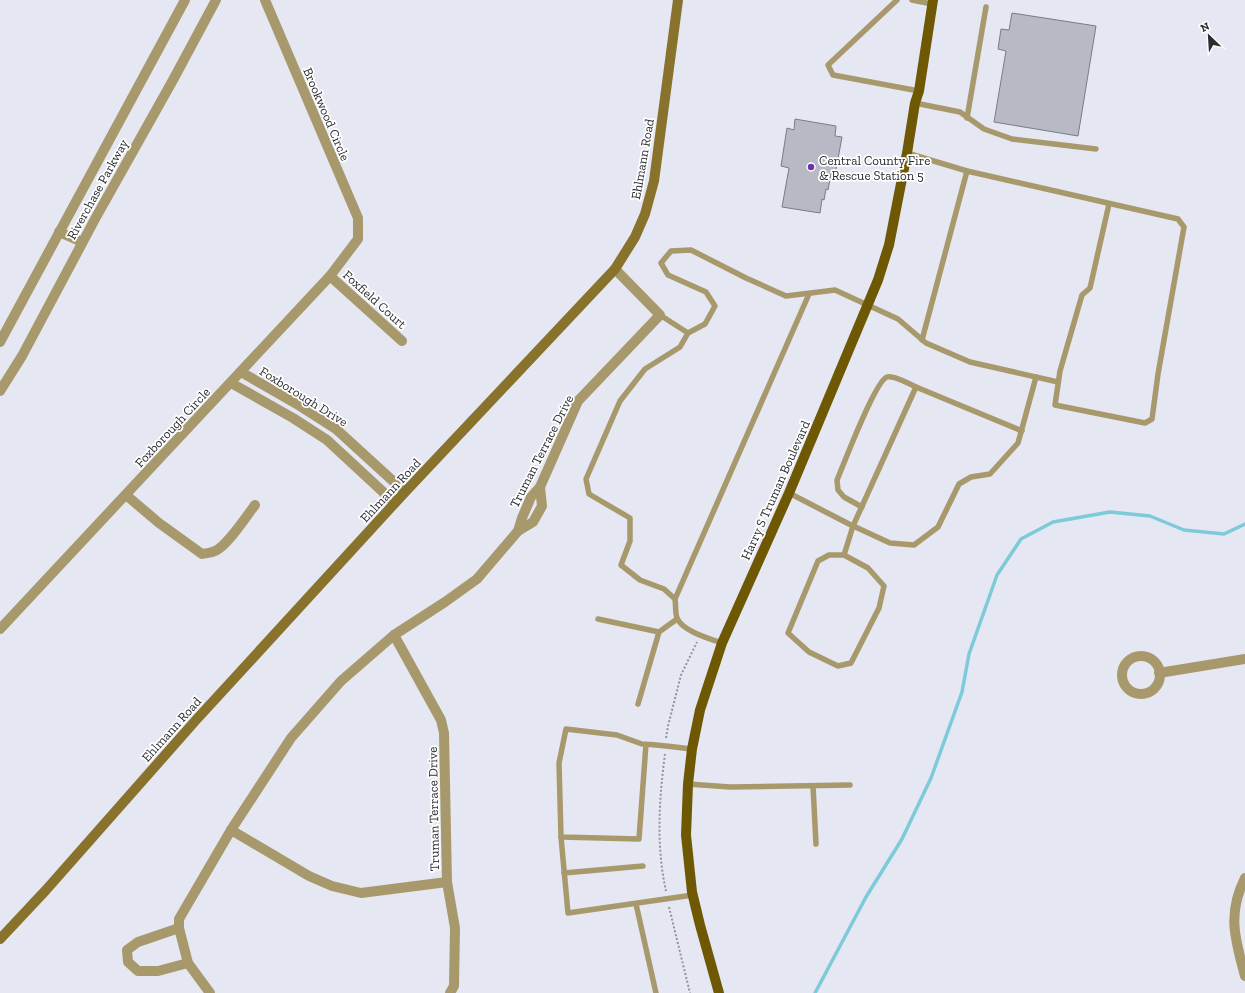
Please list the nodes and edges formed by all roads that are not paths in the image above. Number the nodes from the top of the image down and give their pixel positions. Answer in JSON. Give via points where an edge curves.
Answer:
{"nodes":[{"id":1,"x":185,"y":0,"type":"edge"},
{"id":2,"x":216,"y":0,"type":"edge"},
{"id":3,"x":265,"y":0,"type":"edge"},
{"id":4,"x":678,"y":0,"type":"edge"},
{"id":5,"x":897,"y":0,"type":"edge"},
{"id":6,"x":912,"y":0,"type":"edge"},
{"id":7,"x":933,"y":2,"type":"edge"},
{"id":8,"x":986,"y":8,"type":"dead end"},
{"id":9,"x":919,"y":91,"type":"junction"},
{"id":10,"x":915,"y":103,"type":"junction"},
{"id":11,"x":967,"y":118,"type":"junction"},
{"id":12,"x":1096,"y":149,"type":"dead end"},
{"id":13,"x":907,"y":153,"type":"junction"},
{"id":14,"x":967,"y":171,"type":"junction"},
{"id":15,"x":1109,"y":204,"type":"junction"},
{"id":16,"x":59,"y":232,"type":"junction"},
{"id":17,"x":358,"y":239,"type":"joint"},
{"id":18,"x":82,"y":242,"type":"junction"},
{"id":19,"x":615,"y":269,"type":"junction"},
{"id":20,"x":330,"y":276,"type":"junction"},
{"id":21,"x":809,"y":294,"type":"junction"},
{"id":22,"x":867,"y":305,"type":"junction"},
{"id":23,"x":660,"y":314,"type":"junction"},
{"id":24,"x":688,"y":333,"type":"junction"},
{"id":25,"x":922,"y":340,"type":"junction"},
{"id":26,"x":402,"y":341,"type":"dead end"},
{"id":27,"x":0,"y":342,"type":"edge"},
{"id":28,"x":241,"y":372,"type":"junction"},
{"id":29,"x":1036,"y":377,"type":"junction"},
{"id":30,"x":1058,"y":382,"type":"junction"},
{"id":31,"x":231,"y":383,"type":"junction"},
{"id":32,"x":916,"y":387,"type":"junction"},
{"id":33,"x":0,"y":391,"type":"edge"},
{"id":34,"x":1022,"y":431,"type":"junction"},
{"id":35,"x":405,"y":492,"type":"junction"},
{"id":36,"x":789,"y":493,"type":"junction"},
{"id":37,"x":126,"y":495,"type":"junction"},
{"id":38,"x":395,"y":503,"type":"junction"},
{"id":39,"x":255,"y":505,"type":"dead end"},
{"id":40,"x":862,"y":507,"type":"junction"},
{"id":41,"x":853,"y":526,"type":"junction"},
{"id":42,"x":844,"y":555,"type":"junction"},
{"id":43,"x":675,"y":599,"type":"junction"},
{"id":44,"x":598,"y":618,"type":"dead end"},
{"id":45,"x":677,"y":619,"type":"junction"},
{"id":46,"x":0,"y":629,"type":"edge"},
{"id":47,"x":659,"y":632,"type":"junction"},
{"id":48,"x":394,"y":635,"type":"junction"},
{"id":49,"x":722,"y":643,"type":"junction"},
{"id":50,"x":1245,"y":659,"type":"edge"},
{"id":51,"x":1159,"y":673,"type":"dead end"},
{"id":52,"x":638,"y":704,"type":"dead end"},
{"id":53,"x":646,"y":744,"type":"junction"},
{"id":54,"x":692,"y":749,"type":"junction"},
{"id":55,"x":688,"y":784,"type":"junction"},
{"id":56,"x":813,"y":786,"type":"junction"},
{"id":57,"x":850,"y":786,"type":"dead end"},
{"id":58,"x":231,"y":830,"type":"junction"},
{"id":59,"x":561,"y":837,"type":"junction"},
{"id":60,"x":816,"y":844,"type":"dead end"},
{"id":61,"x":643,"y":866,"type":"dead end"},
{"id":62,"x":564,"y":872,"type":"junction"},
{"id":63,"x":1245,"y":878,"type":"edge"},
{"id":64,"x":446,"y":882,"type":"junction"},
{"id":65,"x":693,"y":895,"type":"junction"},
{"id":66,"x":636,"y":904,"type":"junction"},
{"id":67,"x":179,"y":928,"type":"junction"},
{"id":68,"x":0,"y":939,"type":"edge"},
{"id":69,"x":188,"y":963,"type":"junction"},
{"id":70,"x":1245,"y":976,"type":"edge"},
{"id":71,"x":210,"y":993,"type":"edge"},
{"id":72,"x":450,"y":993,"type":"edge"},
{"id":73,"x":656,"y":993,"type":"edge"},
{"id":74,"x":719,"y":993,"type":"edge"}],
"edges":[{"from":1,"to":16,"type":"street","name":"Riverchase Parkway"},
{"from":2,"to":18,"type":"street","name":"Riverchase Parkway"},
{"from":3,"to":17,"type":"street","name":"Brookwood Circle","via":[[358,218]]},
{"from":4,"to":19,"type":"street","name":"Ehlmann Road","via":[[654,181],[645,214],[635,237]]},
{"from":5,"to":9,"type":"lane","via":[[828,65],[833,75]]},
{"from":6,"to":7,"type":"lane"},
{"from":7,"to":9,"type":"main road","name":"Harry S Truman Boulevard"},
{"from":8,"to":11,"type":"lane"},
{"from":9,"to":10,"type":"main road","name":"Harry S Truman Boulevard"},
{"from":10,"to":11,"type":"lane","via":[[960,112]]},
{"from":10,"to":13,"type":"main road","name":"Harry S Truman Boulevard"},
{"from":11,"to":12,"type":"lane","via":[[984,129],[1012,138]]},
{"from":13,"to":14,"type":"lane"},
{"from":13,"to":22,"type":"main road","name":"Harry S Truman Boulevard","via":[[889,245]]},
{"from":14,"to":15,"type":"lane"},
{"from":14,"to":25,"type":"lane"},
{"from":15,"to":30,"type":"lane","via":[[1090,288],[1082,295]]},
{"from":15,"to":30,"type":"lane","via":[[1178,219],[1184,227],[1152,419],[1145,423],[1055,405]]},
{"from":16,"to":18,"type":"street"},
{"from":16,"to":27,"type":"street","name":"Riverchase Parkway"},
{"from":17,"to":20,"type":"street","name":"Foxborough Circle"},
{"from":18,"to":33,"type":"street","name":"Riverchase Parkway","via":[[22,356]]},
{"from":19,"to":23,"type":"street"},
{"from":19,"to":35,"type":"street","name":"Ehlmann Road"},
{"from":20,"to":26,"type":"street","name":"Foxfield Court"},
{"from":20,"to":28,"type":"street","name":"Foxborough Circle"},
{"from":21,"to":22,"type":"lane","via":[[835,290]]},
{"from":21,"to":24,"type":"lane","via":[[786,296],[691,250],[671,251],[661,263],[668,275],[706,292],[715,306],[705,324]]},
{"from":21,"to":43,"type":"lane"},
{"from":22,"to":25,"type":"lane","via":[[898,319]]},
{"from":22,"to":36,"type":"main road","name":"Harry S Truman Boulevard"},
{"from":23,"to":24,"type":"lane"},
{"from":23,"to":48,"type":"street","name":"Truman Terrace Drive","via":[[578,401],[540,487],[531,497],[518,531],[477,579]]},
{"from":24,"to":43,"type":"lane","via":[[680,347],[645,369],[620,401],[586,479],[589,494],[630,518],[630,541],[621,566],[640,580],[664,590]]},
{"from":25,"to":29,"type":"lane","via":[[970,362]]},
{"from":28,"to":31,"type":"street","name":"Foxborough Circle"},
{"from":28,"to":35,"type":"street","name":"Foxborough Drive","via":[[336,429]]},
{"from":29,"to":30,"type":"lane"},
{"from":29,"to":34,"type":"lane"},
{"from":31,"to":37,"type":"street","name":"Foxborough Circle"},
{"from":31,"to":38,"type":"street","name":"Foxborough Drive","via":[[327,440]]},
{"from":32,"to":34,"type":"lane"},
{"from":32,"to":40,"type":"lane"},
{"from":32,"to":40,"type":"lane","via":[[891,376],[886,377],[871,400],[837,480],[838,490],[844,497]]},
{"from":34,"to":41,"type":"lane","via":[[1018,444],[990,474],[972,477],[959,484],[938,526],[914,545],[890,543]]},
{"from":35,"to":38,"type":"street","name":"Ehlmann Road"},
{"from":36,"to":41,"type":"lane"},
{"from":36,"to":49,"type":"main road","name":"Harry S Truman Boulevard"},
{"from":37,"to":39,"type":"street","via":[[158,523],[202,554],[218,550]]},
{"from":37,"to":46,"type":"street","name":"Foxborough Circle"},
{"from":38,"to":68,"type":"street","name":"Ehlmann Road"},
{"from":40,"to":41,"type":"lane"},
{"from":41,"to":42,"type":"lane"},
{"from":42,"to":42,"type":"lane","via":[[829,555],[818,561],[788,633],[809,652],[838,666],[850,663],[879,608],[884,586],[868,568]]},
{"from":43,"to":45,"type":"lane"},
{"from":44,"to":47,"type":"lane"},
{"from":45,"to":47,"type":"lane"},
{"from":45,"to":49,"type":"lane","via":[[685,627]]},
{"from":47,"to":52,"type":"lane"},
{"from":48,"to":58,"type":"street","name":"Truman Terrace Drive","via":[[341,681],[291,738]]},
{"from":48,"to":64,"type":"street","name":"Truman Terrace Drive","via":[[442,720]]},
{"from":49,"to":54,"type":"main road","name":"Harry S Truman Boulevard","via":[[700,710]]},
{"from":50,"to":51,"type":"street"},
{"from":53,"to":54,"type":"lane"},
{"from":53,"to":59,"type":"lane","via":[[639,839]]},
{"from":53,"to":59,"type":"lane","via":[[617,735],[566,729],[559,763]]},
{"from":54,"to":55,"type":"main road","name":"Harry S Truman Boulevard"},
{"from":55,"to":56,"type":"lane","via":[[730,787]]},
{"from":55,"to":65,"type":"main road","name":"Harry S Truman Boulevard","via":[[686,836]]},
{"from":56,"to":57,"type":"lane"},
{"from":56,"to":60,"type":"lane"},
{"from":58,"to":64,"type":"street","via":[[309,876],[332,886],[361,893]]},
{"from":58,"to":67,"type":"street","name":"Truman Terrace Drive","via":[[179,919]]},
{"from":59,"to":62,"type":"lane"},
{"from":61,"to":62,"type":"lane"},
{"from":62,"to":66,"type":"lane","via":[[568,913]]},
{"from":63,"to":70,"type":"street","via":[[1238,892],[1233,914],[1235,936]]},
{"from":64,"to":72,"type":"street","name":"Truman Terrace Drive","via":[[455,928],[454,986]]},
{"from":65,"to":66,"type":"lane"},
{"from":65,"to":74,"type":"main road","name":"Harry S Truman Boulevard"},
{"from":66,"to":73,"type":"lane"},
{"from":67,"to":69,"type":"street"},
{"from":67,"to":69,"type":"street","via":[[138,942],[127,950],[128,962],[138,971],[158,971]]},
{"from":69,"to":71,"type":"street"}]}
